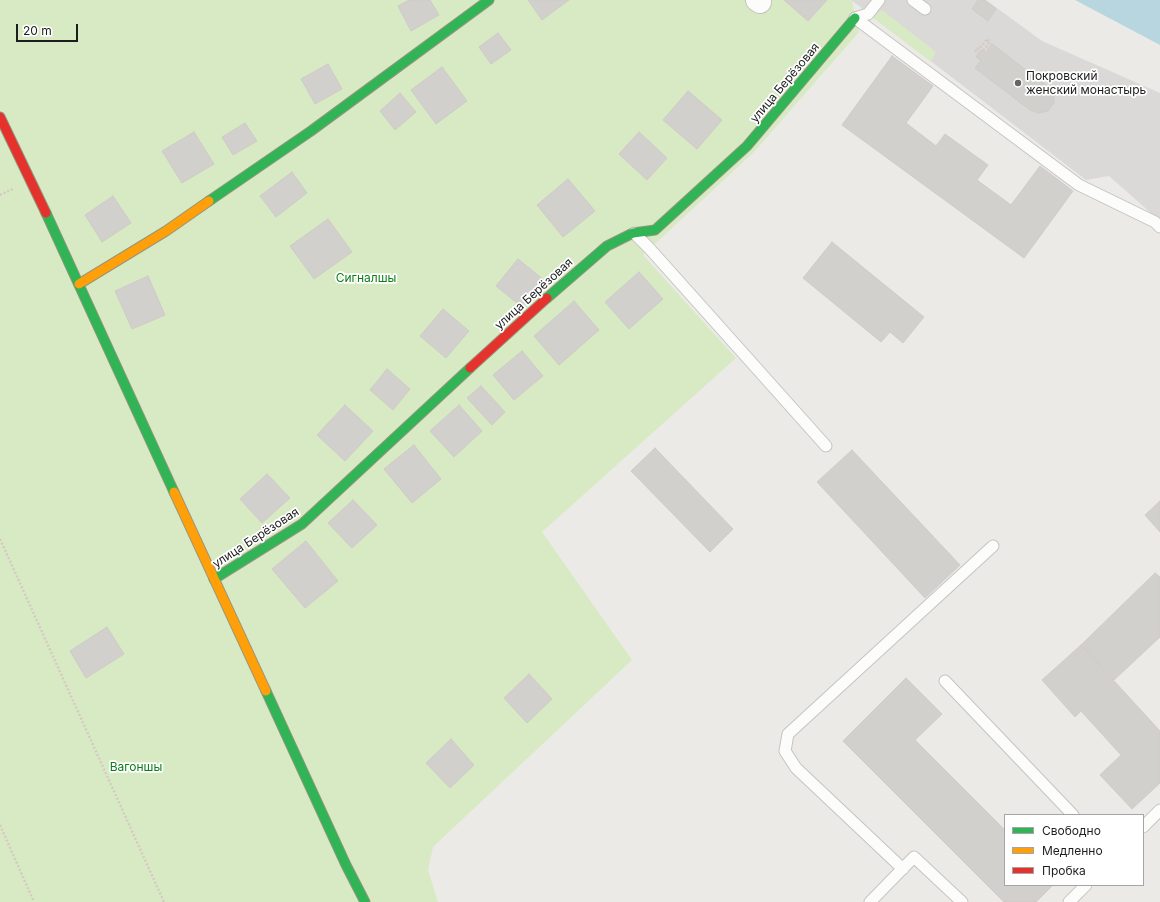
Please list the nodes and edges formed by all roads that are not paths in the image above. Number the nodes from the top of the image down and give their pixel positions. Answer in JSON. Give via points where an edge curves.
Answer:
{"nodes":[{"id":1,"x":489,"y":0,"type":"edge"},
{"id":2,"x":879,"y":0,"type":"edge"},
{"id":3,"x":913,"y":0,"type":"edge"},
{"id":4,"x":925,"y":9,"type":"dead end"},
{"id":5,"x":855,"y":18,"type":"junction"},
{"id":6,"x":0,"y":117,"type":"edge"},
{"id":7,"x":1160,"y":227,"type":"edge"},
{"id":8,"x":633,"y":233,"type":"junction"},
{"id":9,"x":79,"y":284,"type":"junction"},
{"id":10,"x":826,"y":446,"type":"dead end"},
{"id":11,"x":993,"y":546,"type":"dead end"},
{"id":12,"x":214,"y":579,"type":"junction"},
{"id":13,"x":945,"y":681,"type":"dead end"},
{"id":14,"x":1160,"y":810,"type":"edge"},
{"id":15,"x":1072,"y":814,"type":"edge"},
{"id":16,"x":1144,"y":826,"type":"edge"},
{"id":17,"x":903,"y":869,"type":"junction"},
{"id":18,"x":1085,"y":886,"type":"edge"},
{"id":19,"x":365,"y":902,"type":"edge"},
{"id":20,"x":870,"y":902,"type":"edge"},
{"id":21,"x":962,"y":902,"type":"edge"},
{"id":22,"x":1069,"y":902,"type":"edge"}],
"edges":[{"from":1,"to":9,"type":"street","via":[[304,136],[166,231]]},
{"from":2,"to":5,"type":"lane","via":[[868,14]]},
{"from":3,"to":4,"type":"lane"},
{"from":5,"to":7,"type":"lane","via":[[1079,185],[1155,222]]},
{"from":5,"to":8,"type":"street","name":"улица Берёзовая","via":[[747,146],[655,230]]},
{"from":6,"to":9,"type":"street"},
{"from":8,"to":10,"type":"lane"},
{"from":8,"to":12,"type":"street","name":"улица Берёзовая","via":[[607,246],[541,303],[302,524]]},
{"from":9,"to":12,"type":"street"},
{"from":11,"to":17,"type":"lane","via":[[788,734],[785,751],[796,768]]},
{"from":12,"to":19,"type":"street"},
{"from":13,"to":15,"type":"lane"},
{"from":14,"to":16,"type":"lane"},
{"from":17,"to":20,"type":"lane"},
{"from":17,"to":21,"type":"lane","via":[[914,857]]},
{"from":18,"to":22,"type":"lane"}]}
